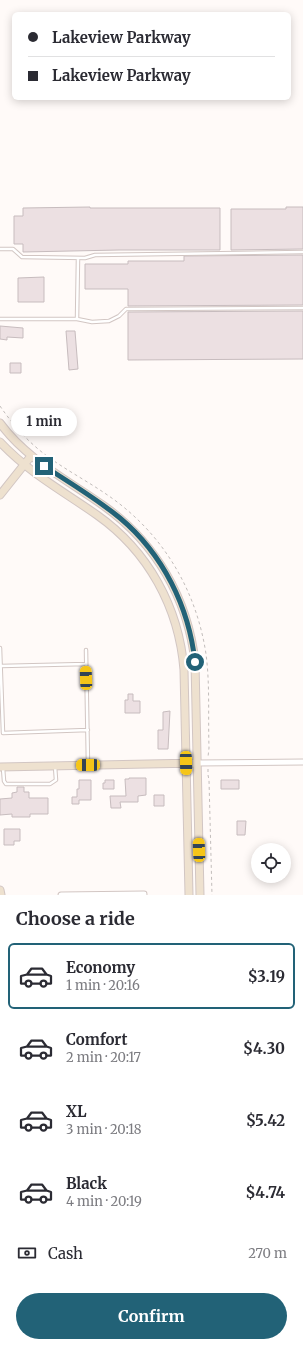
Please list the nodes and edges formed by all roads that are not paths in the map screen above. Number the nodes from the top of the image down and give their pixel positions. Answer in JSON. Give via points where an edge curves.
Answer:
{"nodes":[{"id":1,"x":0,"y":250,"type":"edge"},
{"id":2,"x":303,"y":252,"type":"edge"},
{"id":3,"x":78,"y":258,"type":"junction"},
{"id":4,"x":303,"y":308,"type":"edge"},
{"id":5,"x":0,"y":319,"type":"edge"},
{"id":6,"x":77,"y":319,"type":"junction"},
{"id":7,"x":0,"y":423,"type":"edge"},
{"id":8,"x":0,"y":442,"type":"edge"},
{"id":9,"x":32,"y":456,"type":"junction"},
{"id":10,"x":24,"y":465,"type":"junction"},
{"id":11,"x":0,"y":495,"type":"edge"},
{"id":12,"x":0,"y":648,"type":"edge"},
{"id":13,"x":86,"y":650,"type":"dead end"},
{"id":14,"x":86,"y":664,"type":"junction"},
{"id":15,"x":1,"y":666,"type":"edge"},
{"id":16,"x":88,"y":730,"type":"junction"},
{"id":17,"x":303,"y":762,"type":"edge"},
{"id":18,"x":186,"y":763,"type":"junction"},
{"id":19,"x":197,"y":763,"type":"junction"},
{"id":20,"x":88,"y":765,"type":"junction"},
{"id":21,"x":55,"y":766,"type":"junction"},
{"id":22,"x":2,"y":767,"type":"edge"},
{"id":23,"x":0,"y":890,"type":"edge"},
{"id":24,"x":144,"y":894,"type":"dead end"},
{"id":25,"x":1,"y":895,"type":"edge"},
{"id":26,"x":61,"y":895,"type":"edge"},
{"id":27,"x":189,"y":895,"type":"edge"},
{"id":28,"x":200,"y":895,"type":"edge"}],
"edges":[{"from":1,"to":3,"type":"lane","via":[[13,249],[22,257]]},
{"from":2,"to":3,"type":"lane","via":[[95,255]]},
{"from":3,"to":6,"type":"lane"},
{"from":4,"to":6,"type":"lane","via":[[126,309],[110,321],[92,322]]},
{"from":5,"to":6,"type":"lane"},
{"from":7,"to":9,"type":"main road"},
{"from":8,"to":10,"type":"main road"},
{"from":9,"to":10,"type":"main road"},
{"from":9,"to":19,"type":"main road","via":[[121,519],[146,544],[172,583],[186,616],[194,650]]},
{"from":10,"to":11,"type":"main road"},
{"from":10,"to":18,"type":"main road","via":[[114,528],[139,554],[158,582],[172,613],[182,655]]},
{"from":12,"to":15,"type":"lane"},
{"from":13,"to":14,"type":"lane"},
{"from":14,"to":15,"type":"lane"},
{"from":14,"to":16,"type":"lane"},
{"from":15,"to":16,"type":"lane","via":[[3,733]]},
{"from":16,"to":20,"type":"lane"},
{"from":17,"to":19,"type":"street"},
{"from":18,"to":19,"type":"main road"},
{"from":18,"to":20,"type":"main road"},
{"from":18,"to":27,"type":"main road"},
{"from":19,"to":28,"type":"main road"},
{"from":20,"to":21,"type":"main road"},
{"from":21,"to":22,"type":"main road"},
{"from":21,"to":22,"type":"lane","via":[[56,780],[50,784],[6,784]]},
{"from":23,"to":25,"type":"main road"},
{"from":24,"to":26,"type":"street"}]}
